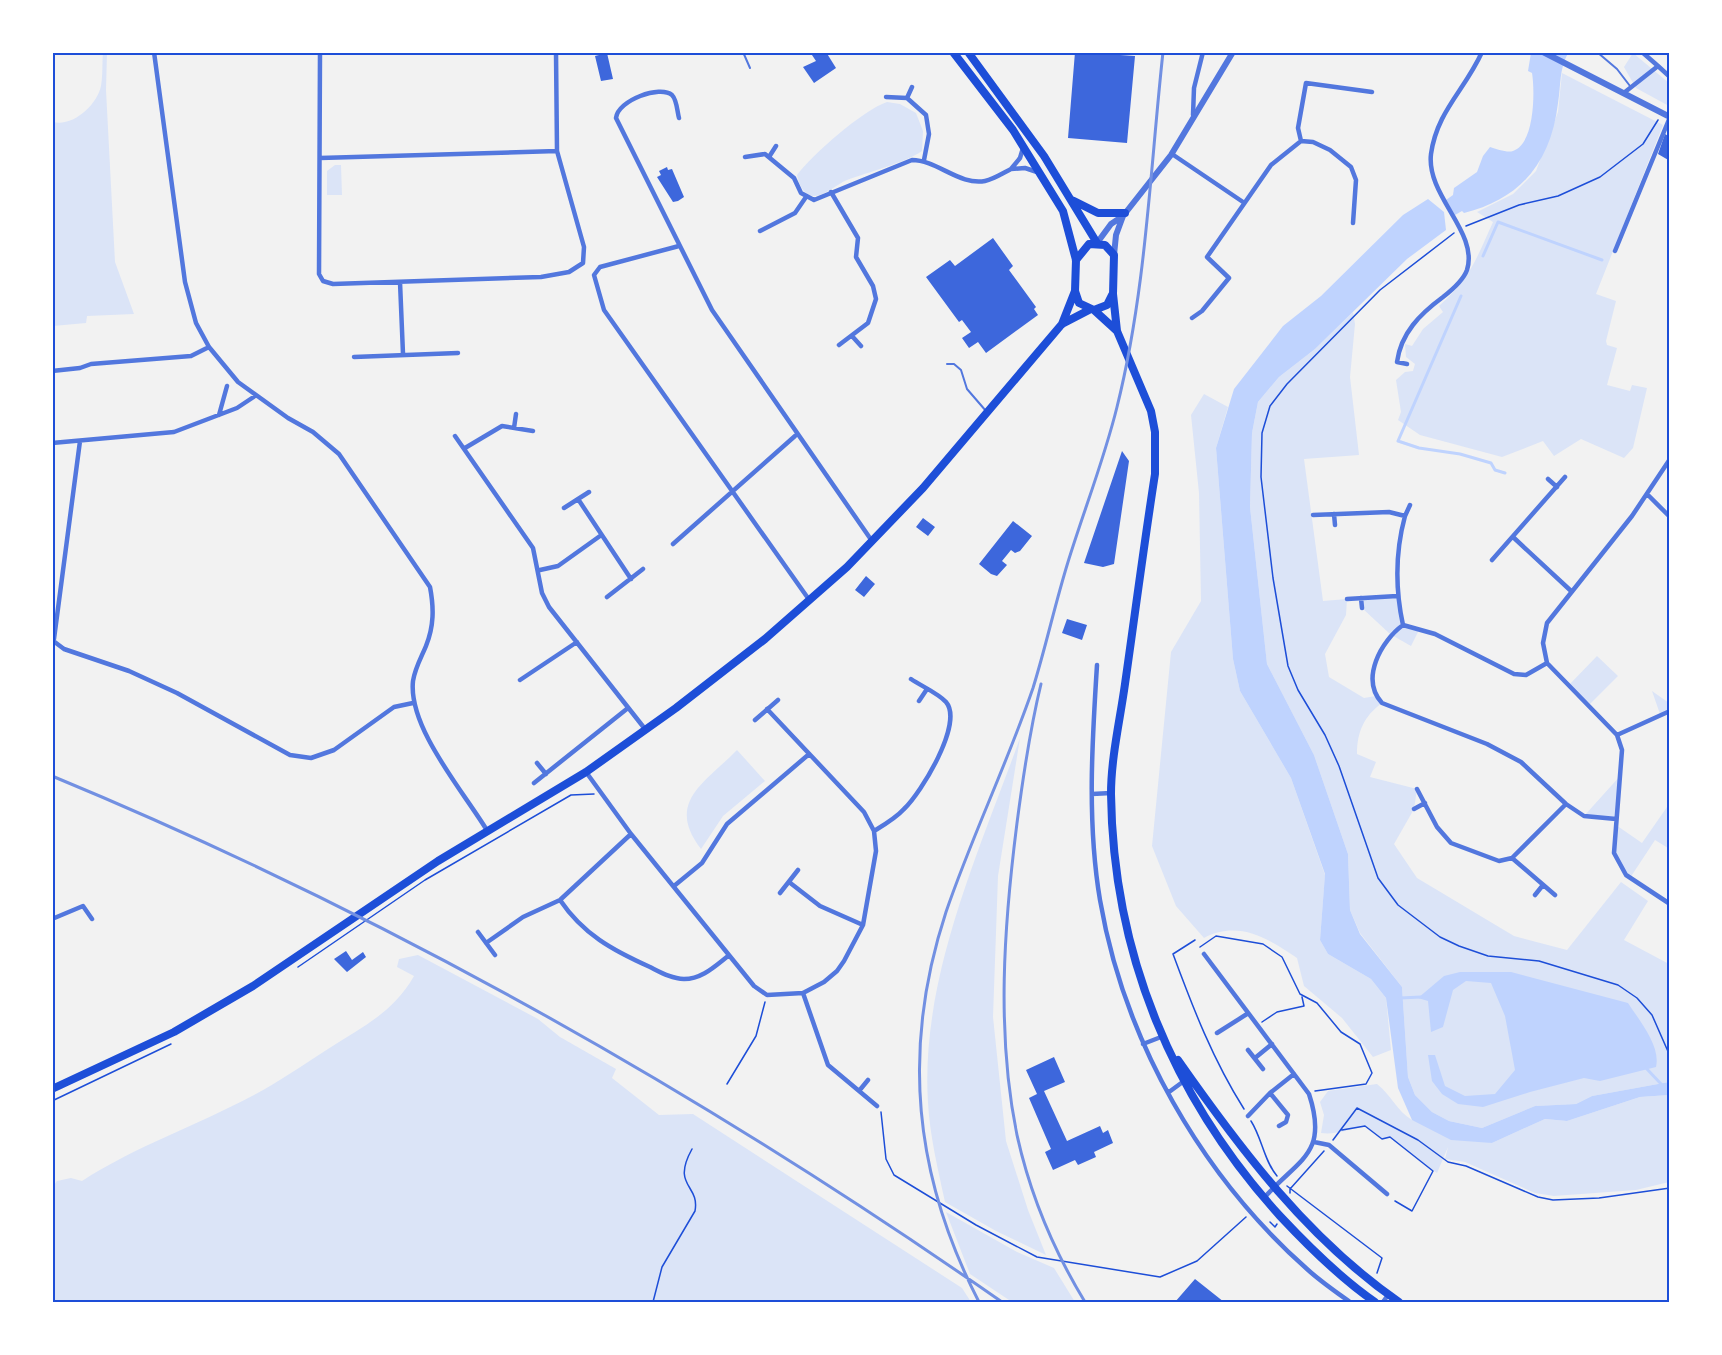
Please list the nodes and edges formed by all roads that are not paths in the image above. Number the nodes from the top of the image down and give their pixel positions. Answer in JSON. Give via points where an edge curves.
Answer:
{"nodes":[{"id":1,"x":154,"y":52,"type":"edge"},
{"id":2,"x":320,"y":52,"type":"edge"},
{"id":3,"x":556,"y":52,"type":"edge"},
{"id":4,"x":743,"y":52,"type":"edge"},
{"id":5,"x":953,"y":52,"type":"edge"},
{"id":6,"x":968,"y":52,"type":"edge"},
{"id":7,"x":1203,"y":52,"type":"edge"},
{"id":8,"x":1233,"y":52,"type":"edge"},
{"id":9,"x":1482,"y":52,"type":"edge"},
{"id":10,"x":1543,"y":52,"type":"edge"},
{"id":11,"x":1597,"y":52,"type":"edge"},
{"id":12,"x":1642,"y":52,"type":"edge"},
{"id":13,"x":1658,"y":66,"type":"junction"},
{"id":14,"x":750,"y":68,"type":"dead end"},
{"id":15,"x":1670,"y":77,"type":"edge"},
{"id":16,"x":912,"y":87,"type":"dead end"},
{"id":17,"x":1627,"y":89,"type":"junction"},
{"id":18,"x":1372,"y":92,"type":"dead end"},
{"id":19,"x":886,"y":97,"type":"dead end"},
{"id":20,"x":907,"y":98,"type":"junction"},
{"id":21,"x":1670,"y":117,"type":"edge"},
{"id":22,"x":679,"y":118,"type":"dead end"},
{"id":23,"x":1193,"y":118,"type":"junction"},
{"id":24,"x":1301,"y":141,"type":"junction"},
{"id":25,"x":776,"y":146,"type":"dead end"},
{"id":26,"x":1023,"y":146,"type":"junction"},
{"id":27,"x":557,"y":151,"type":"junction"},
{"id":28,"x":1172,"y":154,"type":"junction"},
{"id":29,"x":745,"y":157,"type":"dead end"},
{"id":30,"x":769,"y":157,"type":"junction"},
{"id":31,"x":320,"y":158,"type":"junction"},
{"id":32,"x":924,"y":160,"type":"junction"},
{"id":33,"x":1011,"y":169,"type":"junction"},
{"id":34,"x":1041,"y":175,"type":"junction"},
{"id":35,"x":831,"y":192,"type":"junction"},
{"id":36,"x":806,"y":197,"type":"junction"},
{"id":37,"x":1073,"y":200,"type":"junction"},
{"id":38,"x":1243,"y":202,"type":"junction"},
{"id":39,"x":1126,"y":212,"type":"junction"},
{"id":40,"x":1353,"y":223,"type":"dead end"},
{"id":41,"x":760,"y":231,"type":"dead end"},
{"id":42,"x":1097,"y":243,"type":"junction"},
{"id":43,"x":679,"y":246,"type":"junction"},
{"id":44,"x":1616,"y":251,"type":"dead end"},
{"id":45,"x":1114,"y":255,"type":"junction"},
{"id":46,"x":1076,"y":260,"type":"junction"},
{"id":47,"x":400,"y":282,"type":"junction"},
{"id":48,"x":1075,"y":291,"type":"junction"},
{"id":49,"x":1113,"y":294,"type":"junction"},
{"id":50,"x":1092,"y":310,"type":"junction"},
{"id":51,"x":1192,"y":318,"type":"dead end"},
{"id":52,"x":1062,"y":324,"type":"junction"},
{"id":53,"x":1118,"y":333,"type":"junction"},
{"id":54,"x":852,"y":336,"type":"junction"},
{"id":55,"x":839,"y":345,"type":"dead end"},
{"id":56,"x":861,"y":346,"type":"dead end"},
{"id":57,"x":209,"y":347,"type":"junction"},
{"id":58,"x":458,"y":353,"type":"dead end"},
{"id":59,"x":403,"y":354,"type":"junction"},
{"id":60,"x":354,"y":357,"type":"dead end"},
{"id":61,"x":947,"y":364,"type":"dead end"},
{"id":62,"x":1407,"y":364,"type":"dead end"},
{"id":63,"x":52,"y":371,"type":"edge"},
{"id":64,"x":227,"y":386,"type":"dead end"},
{"id":65,"x":255,"y":396,"type":"junction"},
{"id":66,"x":516,"y":414,"type":"dead end"},
{"id":67,"x":988,"y":414,"type":"junction"},
{"id":68,"x":219,"y":415,"type":"junction"},
{"id":69,"x":514,"y":428,"type":"junction"},
{"id":70,"x":533,"y":431,"type":"dead end"},
{"id":71,"x":455,"y":436,"type":"dead end"},
{"id":72,"x":795,"y":436,"type":"dead end"},
{"id":73,"x":80,"y":441,"type":"junction"},
{"id":74,"x":52,"y":442,"type":"edge"},
{"id":75,"x":465,"y":448,"type":"junction"},
{"id":76,"x":1670,"y":459,"type":"edge"},
{"id":77,"x":1565,"y":477,"type":"dead end"},
{"id":78,"x":1548,"y":479,"type":"dead end"},
{"id":79,"x":1557,"y":487,"type":"junction"},
{"id":80,"x":589,"y":492,"type":"dead end"},
{"id":81,"x":733,"y":492,"type":"junction"},
{"id":82,"x":1647,"y":494,"type":"junction"},
{"id":83,"x":578,"y":499,"type":"junction"},
{"id":84,"x":1410,"y":505,"type":"dead end"},
{"id":85,"x":564,"y":508,"type":"dead end"},
{"id":86,"x":1334,"y":514,"type":"junction"},
{"id":87,"x":1313,"y":515,"type":"dead end"},
{"id":88,"x":1405,"y":516,"type":"junction"},
{"id":89,"x":1670,"y":517,"type":"edge"},
{"id":90,"x":1335,"y":525,"type":"dead end"},
{"id":91,"x":600,"y":536,"type":"junction"},
{"id":92,"x":1513,"y":537,"type":"junction"},
{"id":93,"x":872,"y":541,"type":"junction"},
{"id":94,"x":673,"y":544,"type":"dead end"},
{"id":95,"x":1492,"y":560,"type":"dead end"},
{"id":96,"x":644,"y":569,"type":"dead end"},
{"id":97,"x":540,"y":570,"type":"junction"},
{"id":98,"x":631,"y":579,"type":"junction"},
{"id":99,"x":1570,"y":590,"type":"junction"},
{"id":100,"x":1397,"y":596,"type":"junction"},
{"id":101,"x":607,"y":597,"type":"dead end"},
{"id":102,"x":1361,"y":598,"type":"junction"},
{"id":103,"x":1347,"y":599,"type":"dead end"},
{"id":104,"x":810,"y":601,"type":"junction"},
{"id":105,"x":1362,"y":608,"type":"dead end"},
{"id":106,"x":1403,"y":625,"type":"junction"},
{"id":107,"x":53,"y":639,"type":"edge"},
{"id":108,"x":577,"y":642,"type":"junction"},
{"id":109,"x":1547,"y":663,"type":"junction"},
{"id":110,"x":1097,"y":665,"type":"dead end"},
{"id":111,"x":911,"y":679,"type":"dead end"},
{"id":112,"x":520,"y":680,"type":"dead end"},
{"id":113,"x":927,"y":689,"type":"junction"},
{"id":114,"x":778,"y":700,"type":"dead end"},
{"id":115,"x":919,"y":702,"type":"dead end"},
{"id":116,"x":413,"y":703,"type":"junction"},
{"id":117,"x":628,"y":708,"type":"junction"},
{"id":118,"x":767,"y":710,"type":"junction"},
{"id":119,"x":1670,"y":711,"type":"edge"},
{"id":120,"x":755,"y":720,"type":"dead end"},
{"id":121,"x":645,"y":729,"type":"junction"},
{"id":122,"x":1617,"y":735,"type":"junction"},
{"id":123,"x":808,"y":755,"type":"junction"},
{"id":124,"x":537,"y":763,"type":"dead end"},
{"id":125,"x":586,"y":772,"type":"junction"},
{"id":126,"x":546,"y":774,"type":"junction"},
{"id":127,"x":534,"y":783,"type":"dead end"},
{"id":128,"x":1417,"y":789,"type":"dead end"},
{"id":129,"x":1111,"y":793,"type":"junction"},
{"id":130,"x":1092,"y":794,"type":"junction"},
{"id":131,"x":1425,"y":803,"type":"junction"},
{"id":132,"x":1566,"y":804,"type":"junction"},
{"id":133,"x":1414,"y":809,"type":"dead end"},
{"id":134,"x":1616,"y":819,"type":"junction"},
{"id":135,"x":488,"y":831,"type":"junction"},
{"id":136,"x":874,"y":831,"type":"junction"},
{"id":137,"x":631,"y":834,"type":"junction"},
{"id":138,"x":1512,"y":858,"type":"junction"},
{"id":139,"x":798,"y":870,"type":"dead end"},
{"id":140,"x":789,"y":882,"type":"junction"},
{"id":141,"x":1543,"y":885,"type":"junction"},
{"id":142,"x":674,"y":886,"type":"junction"},
{"id":143,"x":780,"y":893,"type":"dead end"},
{"id":144,"x":1534,"y":895,"type":"dead end"},
{"id":145,"x":1555,"y":895,"type":"dead end"},
{"id":146,"x":560,"y":900,"type":"junction"},
{"id":147,"x":1670,"y":904,"type":"edge"},
{"id":148,"x":52,"y":919,"type":"edge"},
{"id":149,"x":92,"y":919,"type":"dead end"},
{"id":150,"x":863,"y":925,"type":"junction"},
{"id":151,"x":478,"y":932,"type":"dead end"},
{"id":152,"x":486,"y":943,"type":"junction"},
{"id":153,"x":1204,"y":954,"type":"dead end"},
{"id":154,"x":495,"y":955,"type":"dead end"},
{"id":155,"x":728,"y":956,"type":"junction"},
{"id":156,"x":803,"y":993,"type":"junction"},
{"id":157,"x":1247,"y":1014,"type":"junction"},
{"id":158,"x":1217,"y":1033,"type":"dead end"},
{"id":159,"x":1161,"y":1037,"type":"junction"},
{"id":160,"x":1143,"y":1044,"type":"junction"},
{"id":161,"x":1272,"y":1044,"type":"junction"},
{"id":162,"x":1248,"y":1050,"type":"dead end"},
{"id":163,"x":1255,"y":1058,"type":"junction"},
{"id":164,"x":1263,"y":1069,"type":"dead end"},
{"id":165,"x":1294,"y":1074,"type":"junction"},
{"id":166,"x":868,"y":1080,"type":"dead end"},
{"id":167,"x":1184,"y":1081,"type":"junction"},
{"id":168,"x":52,"y":1089,"type":"edge"},
{"id":169,"x":859,"y":1091,"type":"junction"},
{"id":170,"x":1169,"y":1092,"type":"junction"},
{"id":171,"x":1270,"y":1092,"type":"junction"},
{"id":172,"x":877,"y":1106,"type":"road end"},
{"id":173,"x":1248,"y":1116,"type":"road end"},
{"id":174,"x":1279,"y":1126,"type":"dead end"},
{"id":175,"x":1314,"y":1142,"type":"junction"},
{"id":176,"x":1274,"y":1186,"type":"junction"},
{"id":177,"x":1387,"y":1194,"type":"dead end"},
{"id":178,"x":1263,"y":1198,"type":"junction"},
{"id":179,"x":1388,"y":1295,"type":"junction"},
{"id":180,"x":1350,"y":1302,"type":"edge"},
{"id":181,"x":1375,"y":1302,"type":"edge"},
{"id":182,"x":1383,"y":1302,"type":"edge"},
{"id":183,"x":1399,"y":1302,"type":"edge"}],
"edges":[{"from":1,"to":57,"type":"street","via":[[185,282],[196,323]]},
{"from":2,"to":31,"type":"street"},
{"from":3,"to":27,"type":"street"},
{"from":4,"to":14,"type":"lane"},
{"from":5,"to":26,"type":"main road"},
{"from":6,"to":37,"type":"main road"},
{"from":7,"to":23,"type":"street","via":[[1194,88]]},
{"from":8,"to":23,"type":"street"},
{"from":9,"to":62,"type":"street","via":[[1438,123],[1431,157],[1438,192],[1469,256],[1467,271],[1412,325],[1399,348],[1397,362]]},
{"from":10,"to":17,"type":"street"},
{"from":11,"to":17,"type":"lane","via":[[1617,69]]},
{"from":12,"to":13,"type":"street"},
{"from":13,"to":15,"type":"street"},
{"from":13,"to":17,"type":"street"},
{"from":16,"to":20,"type":"street"},
{"from":17,"to":21,"type":"street"},
{"from":18,"to":24,"type":"street","via":[[1306,83],[1298,128]]},
{"from":19,"to":20,"type":"street"},
{"from":20,"to":32,"type":"street","via":[[926,115],[929,134]]},
{"from":21,"to":44,"type":"street"},
{"from":22,"to":43,"type":"street","via":[[674,98],[670,93],[660,92],[626,101],[616,118]]},
{"from":23,"to":28,"type":"street"},
{"from":24,"to":38,"type":"street","via":[[1271,165]]},
{"from":24,"to":40,"type":"street","via":[[1330,150],[1351,167],[1356,180]]},
{"from":25,"to":30,"type":"street"},
{"from":26,"to":33,"type":"street"},
{"from":26,"to":34,"type":"main road"},
{"from":27,"to":31,"type":"street"},
{"from":27,"to":47,"type":"street","via":[[584,248],[583,263],[569,272],[541,277]]},
{"from":28,"to":38,"type":"street"},
{"from":28,"to":39,"type":"street"},
{"from":29,"to":30,"type":"street"},
{"from":30,"to":36,"type":"street","via":[[794,178]]},
{"from":31,"to":47,"type":"street","via":[[319,274],[323,281]]},
{"from":32,"to":33,"type":"street","via":[[969,181],[987,181]]},
{"from":32,"to":35,"type":"street","via":[[912,160]]},
{"from":33,"to":34,"type":"street","via":[[1026,168]]},
{"from":34,"to":46,"type":"main road","via":[[1066,219]]},
{"from":35,"to":36,"type":"street","via":[[814,200]]},
{"from":35,"to":54,"type":"street","via":[[858,238],[856,257],[876,299],[867,323]]},
{"from":36,"to":41,"type":"street","via":[[795,213]]},
{"from":37,"to":39,"type":"main road","via":[[1098,213]]},
{"from":37,"to":42,"type":"main road"},
{"from":38,"to":51,"type":"street","via":[[1207,258],[1229,278],[1203,311]]},
{"from":39,"to":42,"type":"street"},
{"from":39,"to":45,"type":"street","via":[[1116,235]]},
{"from":42,"to":45,"type":"main road"},
{"from":42,"to":46,"type":"main road","via":[[1084,248]]},
{"from":43,"to":81,"type":"street","via":[[609,262],[595,270],[595,284],[609,318]]},
{"from":43,"to":93,"type":"street","via":[[712,310]]},
{"from":45,"to":49,"type":"main road"},
{"from":46,"to":48,"type":"main road"},
{"from":47,"to":59,"type":"street"},
{"from":48,"to":50,"type":"main road","via":[[1079,303]]},
{"from":48,"to":52,"type":"main road"},
{"from":49,"to":50,"type":"main road","via":[[1107,305]]},
{"from":49,"to":53,"type":"main road"},
{"from":50,"to":52,"type":"main road"},
{"from":50,"to":53,"type":"main road"},
{"from":52,"to":67,"type":"main road"},
{"from":53,"to":129,"type":"main road","via":[[1151,411],[1155,474]]},
{"from":54,"to":55,"type":"street"},
{"from":54,"to":56,"type":"street"},
{"from":57,"to":63,"type":"street","via":[[191,356]]},
{"from":57,"to":65,"type":"street"},
{"from":58,"to":59,"type":"street"},
{"from":59,"to":60,"type":"street"},
{"from":61,"to":67,"type":"lane","via":[[961,370],[967,389]]},
{"from":64,"to":68,"type":"street"},
{"from":65,"to":68,"type":"street"},
{"from":65,"to":116,"type":"street","via":[[330,444],[430,587],[434,609],[431,629],[416,667]]},
{"from":66,"to":69,"type":"street"},
{"from":67,"to":93,"type":"main road"},
{"from":68,"to":73,"type":"street","via":[[174,432]]},
{"from":69,"to":70,"type":"street"},
{"from":69,"to":75,"type":"street","via":[[502,426]]},
{"from":71,"to":75,"type":"street"},
{"from":72,"to":81,"type":"street"},
{"from":73,"to":74,"type":"street"},
{"from":73,"to":107,"type":"street"},
{"from":75,"to":97,"type":"street","via":[[533,548]]},
{"from":76,"to":82,"type":"street"},
{"from":77,"to":79,"type":"street"},
{"from":78,"to":79,"type":"street"},
{"from":79,"to":92,"type":"street"},
{"from":80,"to":83,"type":"street"},
{"from":81,"to":94,"type":"street"},
{"from":81,"to":104,"type":"street"},
{"from":82,"to":89,"type":"street"},
{"from":82,"to":99,"type":"street"},
{"from":83,"to":85,"type":"street"},
{"from":83,"to":91,"type":"street"},
{"from":84,"to":88,"type":"street"},
{"from":86,"to":87,"type":"street"},
{"from":86,"to":88,"type":"street","via":[[1389,512]]},
{"from":86,"to":90,"type":"street"},
{"from":88,"to":100,"type":"street","via":[[1398,544]]},
{"from":91,"to":97,"type":"street","via":[[558,566]]},
{"from":91,"to":98,"type":"street"},
{"from":92,"to":95,"type":"street"},
{"from":92,"to":99,"type":"street"},
{"from":93,"to":104,"type":"main road"},
{"from":96,"to":98,"type":"street"},
{"from":97,"to":108,"type":"street","via":[[542,593],[549,607]]},
{"from":98,"to":101,"type":"street"},
{"from":99,"to":109,"type":"street","via":[[1547,623],[1543,642]]},
{"from":100,"to":102,"type":"street"},
{"from":100,"to":106,"type":"street"},
{"from":102,"to":103,"type":"street"},
{"from":102,"to":105,"type":"street"},
{"from":104,"to":121,"type":"main road"},
{"from":106,"to":109,"type":"street","via":[[1435,634],[1514,674],[1527,675]]},
{"from":106,"to":132,"type":"street","via":[[1390,634],[1379,652],[1371,680],[1382,703],[1487,744],[1521,762]]},
{"from":107,"to":116,"type":"street","via":[[64,649],[129,671],[177,693],[290,755],[311,758],[334,750],[394,706]]},
{"from":108,"to":112,"type":"street"},
{"from":108,"to":117,"type":"street"},
{"from":109,"to":122,"type":"street"},
{"from":110,"to":130,"type":"street"},
{"from":111,"to":113,"type":"street"},
{"from":113,"to":115,"type":"street"},
{"from":113,"to":136,"type":"street","via":[[947,702],[951,718],[949,735],[916,795]]},
{"from":114,"to":118,"type":"street"},
{"from":116,"to":135,"type":"street","via":[[420,724]]},
{"from":117,"to":121,"type":"street"},
{"from":117,"to":126,"type":"street"},
{"from":118,"to":120,"type":"street"},
{"from":118,"to":123,"type":"street"},
{"from":119,"to":122,"type":"street"},
{"from":121,"to":125,"type":"main road"},
{"from":122,"to":134,"type":"street","via":[[1622,766]]},
{"from":123,"to":136,"type":"street","via":[[864,812]]},
{"from":123,"to":142,"type":"street","via":[[727,824],[702,863]]},
{"from":124,"to":126,"type":"street"},
{"from":125,"to":135,"type":"main road"},
{"from":125,"to":137,"type":"street"},
{"from":126,"to":127,"type":"street"},
{"from":128,"to":131,"type":"street"},
{"from":129,"to":130,"type":"street"},
{"from":129,"to":159,"type":"main road","via":[[1121,899]]},
{"from":130,"to":160,"type":"street","via":[[1100,899],[1120,982]]},
{"from":131,"to":133,"type":"street"},
{"from":131,"to":138,"type":"street","via":[[1437,827],[1451,843],[1499,861]]},
{"from":132,"to":134,"type":"street","via":[[1584,816]]},
{"from":132,"to":138,"type":"street"},
{"from":134,"to":147,"type":"street","via":[[1614,854],[1626,875]]},
{"from":135,"to":168,"type":"main road","via":[[253,986],[174,1032]]},
{"from":136,"to":150,"type":"street","via":[[876,851]]},
{"from":137,"to":142,"type":"street"},
{"from":137,"to":146,"type":"street"},
{"from":138,"to":141,"type":"street"},
{"from":139,"to":140,"type":"street"},
{"from":140,"to":143,"type":"street"},
{"from":140,"to":150,"type":"street","via":[[820,906]]},
{"from":141,"to":144,"type":"street"},
{"from":141,"to":145,"type":"street"},
{"from":142,"to":155,"type":"street"},
{"from":146,"to":152,"type":"street","via":[[523,917]]},
{"from":146,"to":155,"type":"street","via":[[572,919],[611,950],[669,976],[696,977]]},
{"from":148,"to":149,"type":"street","via":[[83,906]]},
{"from":150,"to":156,"type":"street","via":[[837,972]]},
{"from":151,"to":152,"type":"street"},
{"from":152,"to":154,"type":"street"},
{"from":153,"to":157,"type":"street"},
{"from":155,"to":156,"type":"street","via":[[753,986],[767,995]]},
{"from":156,"to":169,"type":"street","via":[[828,1065]]},
{"from":157,"to":158,"type":"street"},
{"from":157,"to":161,"type":"street"},
{"from":159,"to":160,"type":"street"},
{"from":159,"to":167,"type":"main road"},
{"from":159,"to":176,"type":"main road"},
{"from":160,"to":170,"type":"street"},
{"from":161,"to":163,"type":"street"},
{"from":161,"to":165,"type":"street"},
{"from":162,"to":163,"type":"street"},
{"from":163,"to":164,"type":"street"},
{"from":165,"to":171,"type":"street"},
{"from":165,"to":175,"type":"street","via":[[1309,1094],[1315,1112]]},
{"from":166,"to":169,"type":"street"},
{"from":167,"to":170,"type":"street"},
{"from":167,"to":178,"type":"main road","via":[[1211,1131]]},
{"from":169,"to":172,"type":"street"},
{"from":170,"to":180,"type":"street","via":[[1204,1153],[1251,1213],[1307,1270]]},
{"from":171,"to":173,"type":"street"},
{"from":171,"to":174,"type":"street","via":[[1288,1115]]},
{"from":175,"to":176,"type":"street","via":[[1308,1156]]},
{"from":175,"to":177,"type":"street","via":[[1329,1145]]},
{"from":176,"to":178,"type":"street"},
{"from":176,"to":179,"type":"main road","via":[[1328,1247]]},
{"from":178,"to":181,"type":"main road","via":[[1335,1271]]},
{"from":179,"to":182,"type":"street"},
{"from":179,"to":183,"type":"main road"}]}
